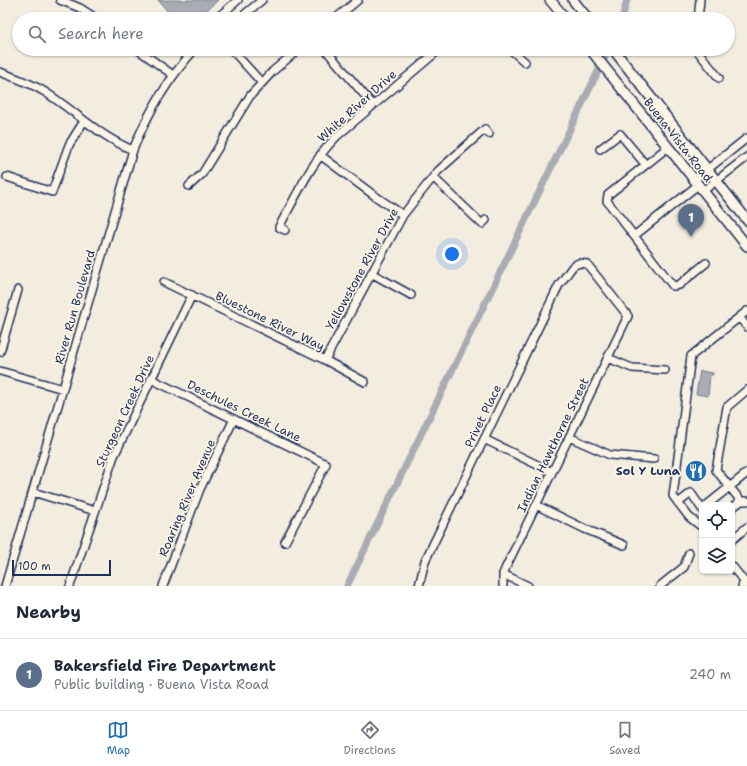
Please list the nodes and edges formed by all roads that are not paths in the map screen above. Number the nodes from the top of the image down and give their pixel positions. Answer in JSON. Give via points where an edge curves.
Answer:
{"nodes":[{"id":1,"x":60,"y":0,"type":"edge"},
{"id":2,"x":238,"y":0,"type":"edge"},
{"id":3,"x":262,"y":0,"type":"edge"},
{"id":4,"x":358,"y":0,"type":"edge"},
{"id":5,"x":550,"y":0,"type":"edge"},
{"id":6,"x":573,"y":0,"type":"edge"},
{"id":7,"x":700,"y":0,"type":"edge"},
{"id":8,"x":86,"y":12,"type":"edge"},
{"id":9,"x":224,"y":12,"type":"edge"},
{"id":10,"x":248,"y":12,"type":"edge"},
{"id":11,"x":343,"y":12,"type":"edge"},
{"id":12,"x":560,"y":12,"type":"edge"},
{"id":13,"x":582,"y":12,"type":"edge"},
{"id":14,"x":699,"y":12,"type":"edge"},
{"id":15,"x":147,"y":56,"type":"edge"},
{"id":16,"x":189,"y":56,"type":"edge"},
{"id":17,"x":237,"y":56,"type":"edge"},
{"id":18,"x":291,"y":56,"type":"edge"},
{"id":19,"x":331,"y":56,"type":"edge"},
{"id":20,"x":432,"y":56,"type":"edge"},
{"id":21,"x":518,"y":56,"type":"edge"},
{"id":22,"x":595,"y":56,"type":"edge"},
{"id":23,"x":618,"y":56,"type":"edge"},
{"id":24,"x":702,"y":56,"type":"edge"},
{"id":25,"x":525,"y":62,"type":"dead end"},
{"id":26,"x":0,"y":72,"type":"edge"},
{"id":27,"x":173,"y":75,"type":"junction"},
{"id":28,"x":719,"y":78,"type":"dead end"},
{"id":29,"x":262,"y":83,"type":"junction"},
{"id":30,"x":373,"y":105,"type":"junction"},
{"id":31,"x":84,"y":122,"type":"junction"},
{"id":32,"x":489,"y":134,"type":"dead end"},
{"id":33,"x":747,"y":138,"type":"edge"},
{"id":34,"x":668,"y":147,"type":"junction"},
{"id":35,"x":600,"y":149,"type":"dead end"},
{"id":36,"x":133,"y":150,"type":"junction"},
{"id":37,"x":320,"y":155,"type":"junction"},
{"id":38,"x":747,"y":156,"type":"edge"},
{"id":39,"x":645,"y":164,"type":"junction"},
{"id":40,"x":706,"y":169,"type":"junction"},
{"id":41,"x":7,"y":177,"type":"dead end"},
{"id":42,"x":433,"y":177,"type":"junction"},
{"id":43,"x":716,"y":182,"type":"junction"},
{"id":44,"x":698,"y":185,"type":"junction"},
{"id":45,"x":189,"y":186,"type":"dead end"},
{"id":46,"x":403,"y":215,"type":"junction"},
{"id":47,"x":486,"y":220,"type":"dead end"},
{"id":48,"x":747,"y":220,"type":"edge"},
{"id":49,"x":285,"y":230,"type":"dead end"},
{"id":50,"x":634,"y":236,"type":"junction"},
{"id":51,"x":747,"y":246,"type":"edge"},
{"id":52,"x":706,"y":263,"type":"dead end"},
{"id":53,"x":371,"y":274,"type":"junction"},
{"id":54,"x":164,"y":282,"type":"dead end"},
{"id":55,"x":18,"y":290,"type":"dead end"},
{"id":56,"x":192,"y":295,"type":"junction"},
{"id":57,"x":411,"y":295,"type":"dead end"},
{"id":58,"x":747,"y":311,"type":"edge"},
{"id":59,"x":628,"y":316,"type":"joint"},
{"id":60,"x":739,"y":317,"type":"junction"},
{"id":61,"x":747,"y":327,"type":"edge"},
{"id":62,"x":0,"y":352,"type":"edge"},
{"id":63,"x":608,"y":358,"type":"junction"},
{"id":64,"x":325,"y":360,"type":"junction"},
{"id":65,"x":665,"y":370,"type":"dead end"},
{"id":66,"x":0,"y":371,"type":"edge"},
{"id":67,"x":151,"y":379,"type":"junction"},
{"id":68,"x":365,"y":382,"type":"dead end"},
{"id":69,"x":63,"y":390,"type":"junction"},
{"id":70,"x":747,"y":390,"type":"edge"},
{"id":71,"x":234,"y":419,"type":"junction"},
{"id":72,"x":569,"y":437,"type":"junction"},
{"id":73,"x":484,"y":439,"type":"junction"},
{"id":74,"x":654,"y":459,"type":"dead end"},
{"id":75,"x":552,"y":472,"type":"junction"},
{"id":76,"x":747,"y":473,"type":"edge"},
{"id":77,"x":730,"y":487,"type":"junction"},
{"id":78,"x":33,"y":492,"type":"junction"},
{"id":79,"x":744,"y":501,"type":"edge"},
{"id":80,"x":711,"y":502,"type":"edge"},
{"id":81,"x":678,"y":503,"type":"junction"},
{"id":82,"x":536,"y":505,"type":"junction"},
{"id":83,"x":699,"y":505,"type":"edge"},
{"id":84,"x":735,"y":506,"type":"edge"},
{"id":85,"x":95,"y":511,"type":"junction"},
{"id":86,"x":699,"y":524,"type":"edge"},
{"id":87,"x":747,"y":528,"type":"edge"},
{"id":88,"x":734,"y":538,"type":"edge"},
{"id":89,"x":285,"y":542,"type":"dead end"},
{"id":90,"x":624,"y":546,"type":"dead end"},
{"id":91,"x":689,"y":553,"type":"dead end"},
{"id":92,"x":735,"y":570,"type":"edge"},
{"id":93,"x":504,"y":574,"type":"junction"},
{"id":94,"x":745,"y":584,"type":"edge"},
{"id":95,"x":5,"y":586,"type":"edge"},
{"id":96,"x":70,"y":586,"type":"edge"},
{"id":97,"x":164,"y":586,"type":"edge"},
{"id":98,"x":419,"y":586,"type":"edge"},
{"id":99,"x":503,"y":586,"type":"edge"},
{"id":100,"x":528,"y":586,"type":"edge"},
{"id":101,"x":660,"y":586,"type":"edge"}],
"edges":[{"from":1,"to":8,"type":"street"},
{"from":2,"to":9,"type":"street"},
{"from":3,"to":10,"type":"street"},
{"from":4,"to":11,"type":"street"},
{"from":5,"to":12,"type":"main road"},
{"from":6,"to":13,"type":"main road"},
{"from":7,"to":14,"type":"street"},
{"from":15,"to":27,"type":"street"},
{"from":16,"to":27,"type":"street","name":"River Run Boulevard"},
{"from":17,"to":29,"type":"street"},
{"from":18,"to":29,"type":"street"},
{"from":19,"to":30,"type":"street"},
{"from":20,"to":30,"type":"street","name":"White River Drive"},
{"from":21,"to":25,"type":"street"},
{"from":22,"to":34,"type":"main road","name":"Buena Vista Road"},
{"from":23,"to":40,"type":"main road","name":"Buena Vista Road"},
{"from":24,"to":28,"type":"street"},
{"from":26,"to":31,"type":"street","via":[[45,92]]},
{"from":27,"to":36,"type":"street","name":"River Run Boulevard","via":[[150,112]]},
{"from":29,"to":45,"type":"street","via":[[240,111],[202,174]]},
{"from":30,"to":37,"type":"street","name":"White River Drive","via":[[337,136]]},
{"from":31,"to":36,"type":"street"},
{"from":31,"to":41,"type":"street","via":[[69,146],[52,192]]},
{"from":32,"to":42,"type":"street","name":"Yellowstone River Drive","via":[[485,129]]},
{"from":33,"to":40,"type":"street"},
{"from":34,"to":39,"type":"street"},
{"from":34,"to":44,"type":"main road","name":"Buena Vista Road"},
{"from":35,"to":39,"type":"street","via":[[620,134]]},
{"from":36,"to":69,"type":"street","name":"River Run Boulevard"},
{"from":37,"to":46,"type":"street"},
{"from":37,"to":49,"type":"street","name":"White River Drive","via":[[279,227]]},
{"from":38,"to":43,"type":"street"},
{"from":39,"to":50,"type":"street","via":[[607,198]]},
{"from":40,"to":43,"type":"main road","name":"Buena Vista Road"},
{"from":40,"to":44,"type":"street"},
{"from":42,"to":46,"type":"street","name":"Yellowstone River Drive"},
{"from":42,"to":47,"type":"street","via":[[482,224]]},
{"from":43,"to":44,"type":"street"},
{"from":43,"to":48,"type":"main road","name":"Buena Vista Road"},
{"from":44,"to":50,"type":"street"},
{"from":44,"to":51,"type":"main road","name":"Buena Vista Road"},
{"from":46,"to":53,"type":"street","name":"Yellowstone River Drive"},
{"from":50,"to":52,"type":"street","via":[[673,286],[679,285]]},
{"from":53,"to":57,"type":"street"},
{"from":53,"to":64,"type":"street","name":"Yellowstone River Drive"},
{"from":54,"to":56,"type":"street","name":"Bluestone River Way"},
{"from":55,"to":62,"type":"street"},
{"from":56,"to":64,"type":"street","name":"Bluestone River Way"},
{"from":56,"to":67,"type":"street","name":"Sturgeon Creek Drive"},
{"from":58,"to":60,"type":"street"},
{"from":59,"to":63,"type":"street","name":"Indian Hawthorne Street"},
{"from":59,"to":73,"type":"street","name":"Privet Place","via":[[587,264],[579,263],[573,266],[559,285]]},
{"from":60,"to":61,"type":"street"},
{"from":60,"to":81,"type":"street","via":[[691,356],[673,496]]},
{"from":63,"to":65,"type":"street","via":[[632,368]]},
{"from":63,"to":72,"type":"street","name":"Indian Hawthorne Street"},
{"from":64,"to":68,"type":"street","name":"Bluestone River Way"},
{"from":66,"to":69,"type":"street"},
{"from":67,"to":71,"type":"street","name":"Deschules Creek Lane"},
{"from":67,"to":85,"type":"street","name":"Sturgeon Creek Drive","via":[[114,456]]},
{"from":69,"to":78,"type":"street","name":"River Run Boulevard"},
{"from":70,"to":77,"type":"street","via":[[727,407],[716,470]]},
{"from":71,"to":89,"type":"street","name":"Deschules Creek Lane","via":[[326,464]]},
{"from":71,"to":97,"type":"street","name":"Roaring River Avenue","via":[[200,489]]},
{"from":72,"to":74,"type":"street","via":[[610,455]]},
{"from":72,"to":75,"type":"street","name":"Indian Hawthorne Street"},
{"from":73,"to":75,"type":"street"},
{"from":73,"to":98,"type":"street","name":"Privet Place","via":[[425,561]]},
{"from":75,"to":82,"type":"street","name":"Indian Hawthorne Street"},
{"from":76,"to":77,"type":"street"},
{"from":77,"to":79,"type":"street"},
{"from":77,"to":80,"type":"street"},
{"from":78,"to":85,"type":"street"},
{"from":78,"to":95,"type":"street","name":"River Run Boulevard"},
{"from":79,"to":84,"type":"street"},
{"from":81,"to":83,"type":"street","via":[[691,493]]},
{"from":81,"to":86,"type":"street","via":[[689,517]]},
{"from":82,"to":90,"type":"street"},
{"from":82,"to":93,"type":"street","name":"Indian Hawthorne Street"},
{"from":85,"to":96,"type":"street","name":"Sturgeon Creek Drive"},
{"from":87,"to":88,"type":"street"},
{"from":91,"to":101,"type":"street","via":[[684,567]]},
{"from":92,"to":94,"type":"street"},
{"from":93,"to":99,"type":"street","name":"Indian Hawthorne Street"},
{"from":93,"to":100,"type":"street"}]}
